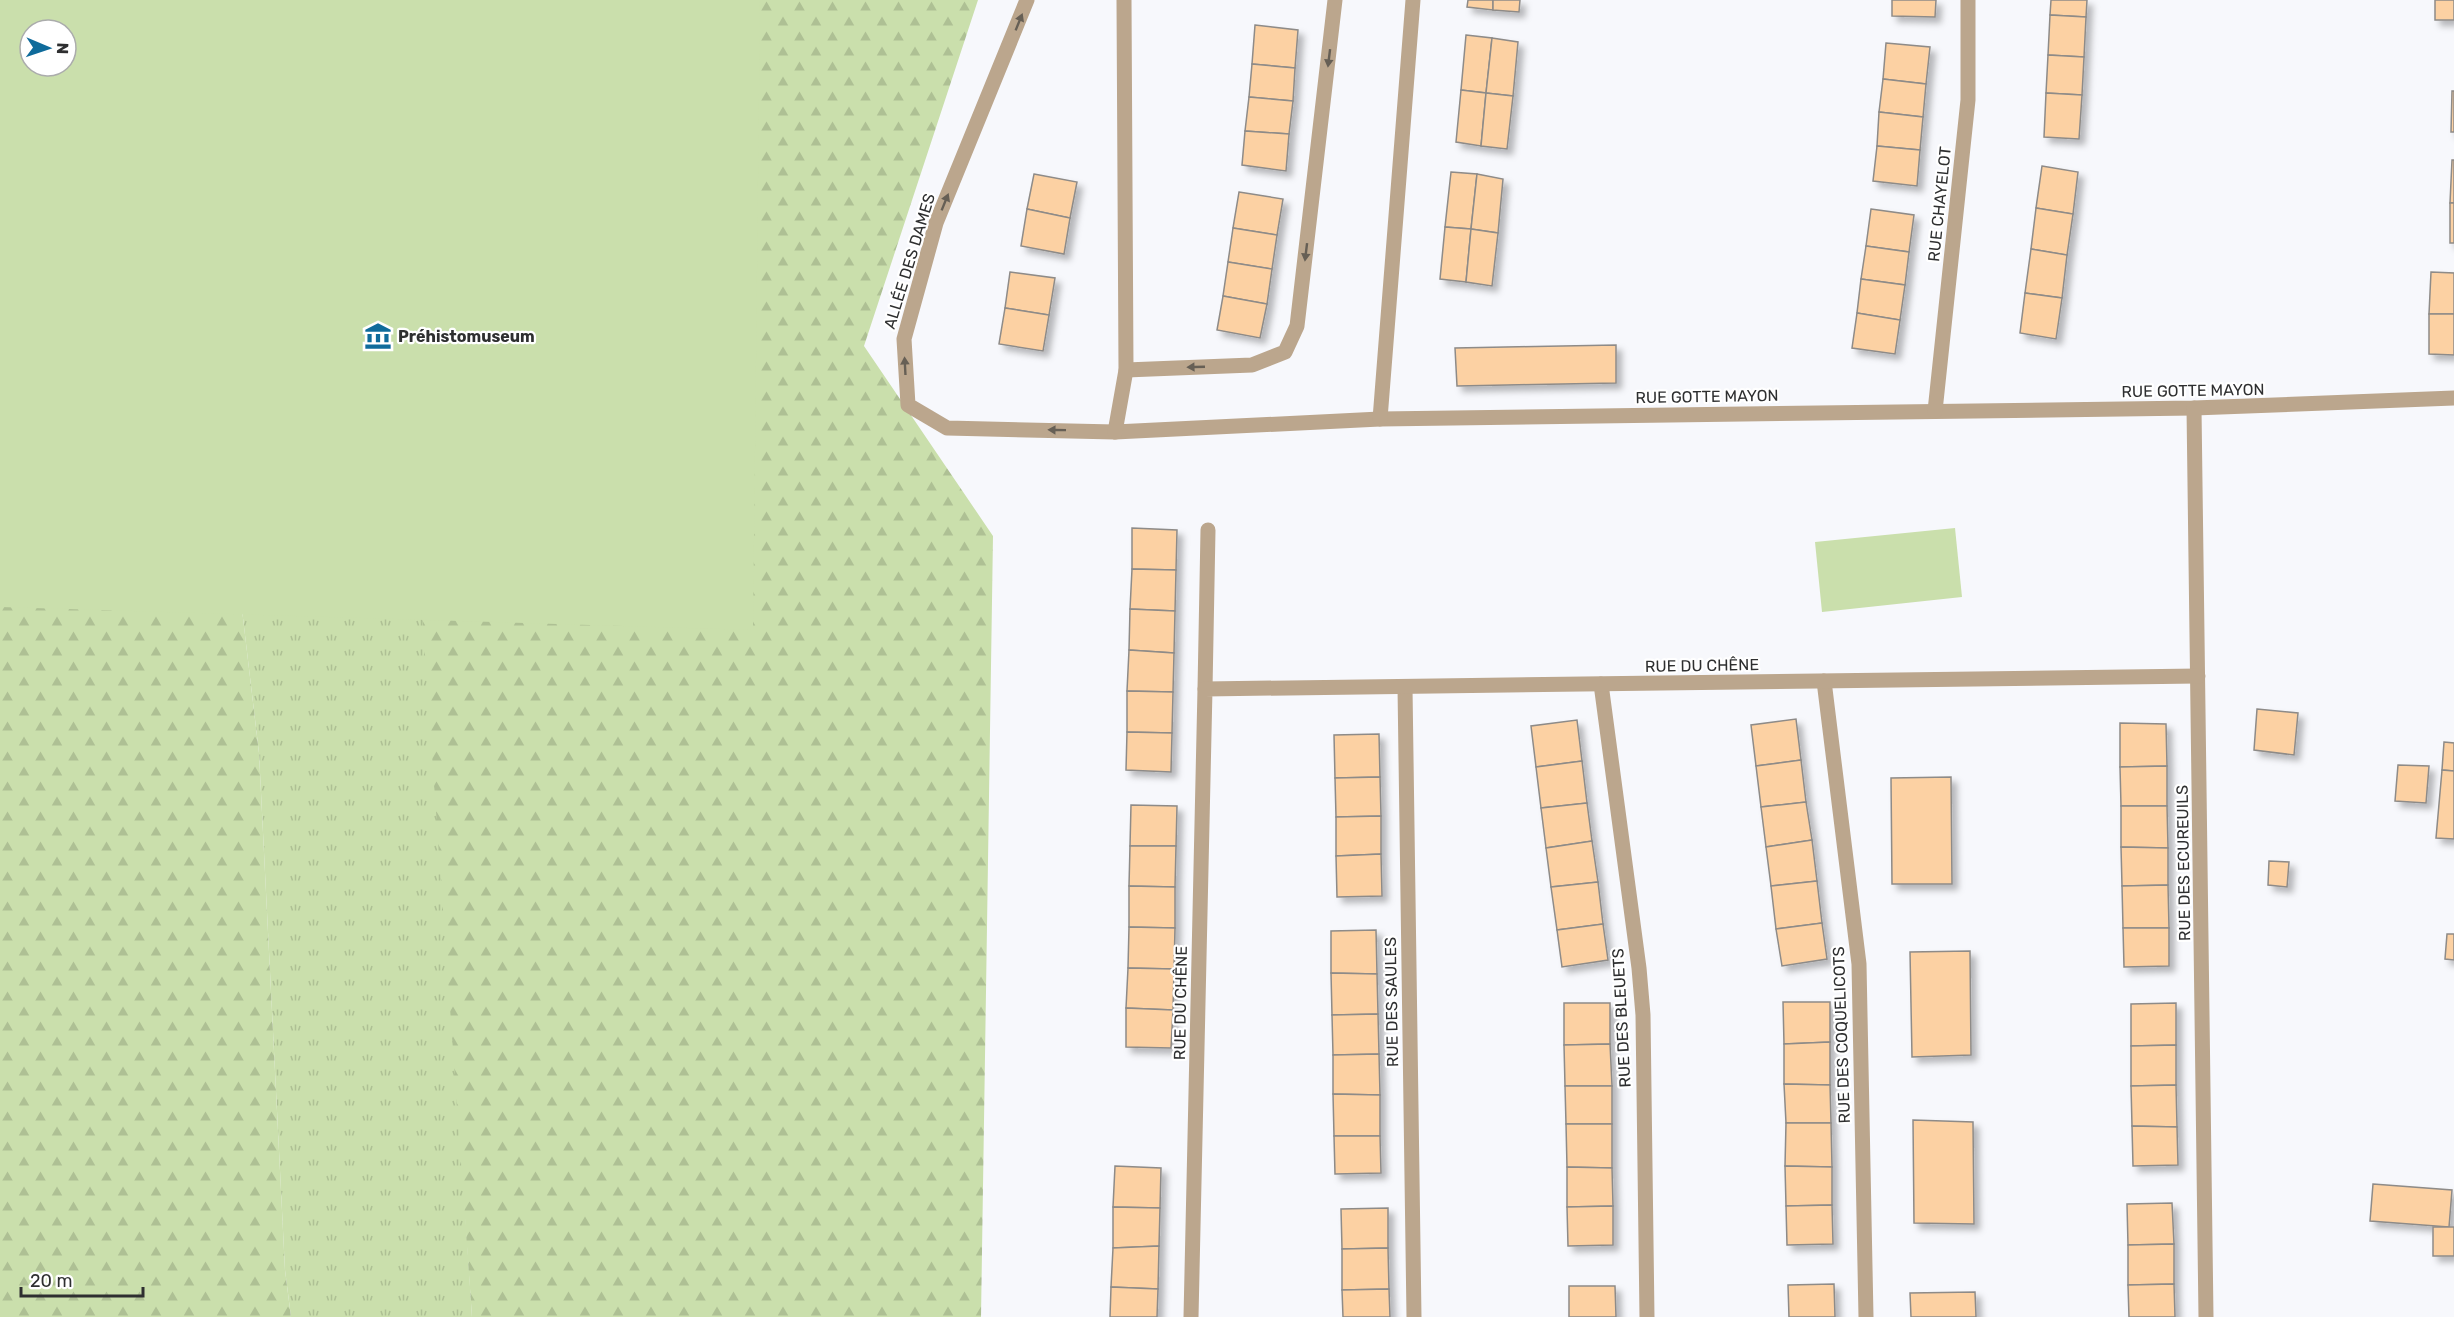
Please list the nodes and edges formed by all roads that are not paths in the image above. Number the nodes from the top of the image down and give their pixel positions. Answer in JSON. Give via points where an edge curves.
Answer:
{"nodes":[{"id":1,"x":1027,"y":0,"type":"edge"},
{"id":2,"x":1124,"y":0,"type":"edge"},
{"id":3,"x":1335,"y":0,"type":"edge"},
{"id":4,"x":1413,"y":0,"type":"edge"},
{"id":5,"x":1968,"y":0,"type":"edge"},
{"id":6,"x":1126,"y":370,"type":"junction"},
{"id":7,"x":2454,"y":398,"type":"edge"},
{"id":8,"x":2194,"y":408,"type":"junction"},
{"id":9,"x":1935,"y":411,"type":"junction"},
{"id":10,"x":1380,"y":419,"type":"junction"},
{"id":11,"x":1115,"y":432,"type":"junction"},
{"id":12,"x":1208,"y":530,"type":"dead end"},
{"id":13,"x":2198,"y":676,"type":"junction"},
{"id":14,"x":1824,"y":681,"type":"junction"},
{"id":15,"x":1601,"y":684,"type":"junction"},
{"id":16,"x":1405,"y":687,"type":"junction"},
{"id":17,"x":1206,"y":689,"type":"junction"},
{"id":18,"x":1191,"y":1317,"type":"edge"},
{"id":19,"x":1414,"y":1317,"type":"edge"},
{"id":20,"x":1647,"y":1317,"type":"edge"},
{"id":21,"x":1866,"y":1317,"type":"edge"},
{"id":22,"x":2206,"y":1317,"type":"edge"}],
"edges":[{"from":11,"to":1,"type":"street","name":"ALLÉE DES DAMES","one_way":true,"via":[[947,428],[908,405],[904,339],[936,223]]},
{"from":2,"to":6,"type":"street"},
{"from":3,"to":6,"type":"street","one_way":true,"via":[[1297,326],[1284,352],[1252,365]]},
{"from":4,"to":10,"type":"street"},
{"from":5,"to":9,"type":"street","name":"RUE CHAYELOT","via":[[1968,100]]},
{"from":6,"to":11,"type":"street"},
{"from":7,"to":8,"type":"street","name":"RUE GOTTE MAYON"},
{"from":8,"to":9,"type":"street","name":"RUE GOTTE MAYON"},
{"from":8,"to":13,"type":"street","name":"RUE DES ECUREUILS"},
{"from":9,"to":10,"type":"street","name":"RUE GOTTE MAYON"},
{"from":10,"to":11,"type":"street","name":"ALLÉE DES DAMES"},
{"from":12,"to":17,"type":"street","name":"RUE DU CHÊNE"},
{"from":13,"to":14,"type":"street","name":"RUE DU CHÊNE"},
{"from":13,"to":22,"type":"street","name":"RUE DES ECUREUILS"},
{"from":14,"to":15,"type":"street","name":"RUE DU CHÊNE"},
{"from":14,"to":21,"type":"street","name":"RUE DES COQUELICOTS","via":[[1859,964]]},
{"from":15,"to":16,"type":"street","name":"RUE DU CHÊNE"},
{"from":15,"to":20,"type":"street","name":"RUE DES BLEUETS","via":[[1639,968]]},
{"from":16,"to":17,"type":"street","name":"RUE DU CHÊNE"},
{"from":16,"to":19,"type":"street","name":"RUE DES SAULES"},
{"from":17,"to":18,"type":"street","name":"RUE DU CHÊNE"}]}
